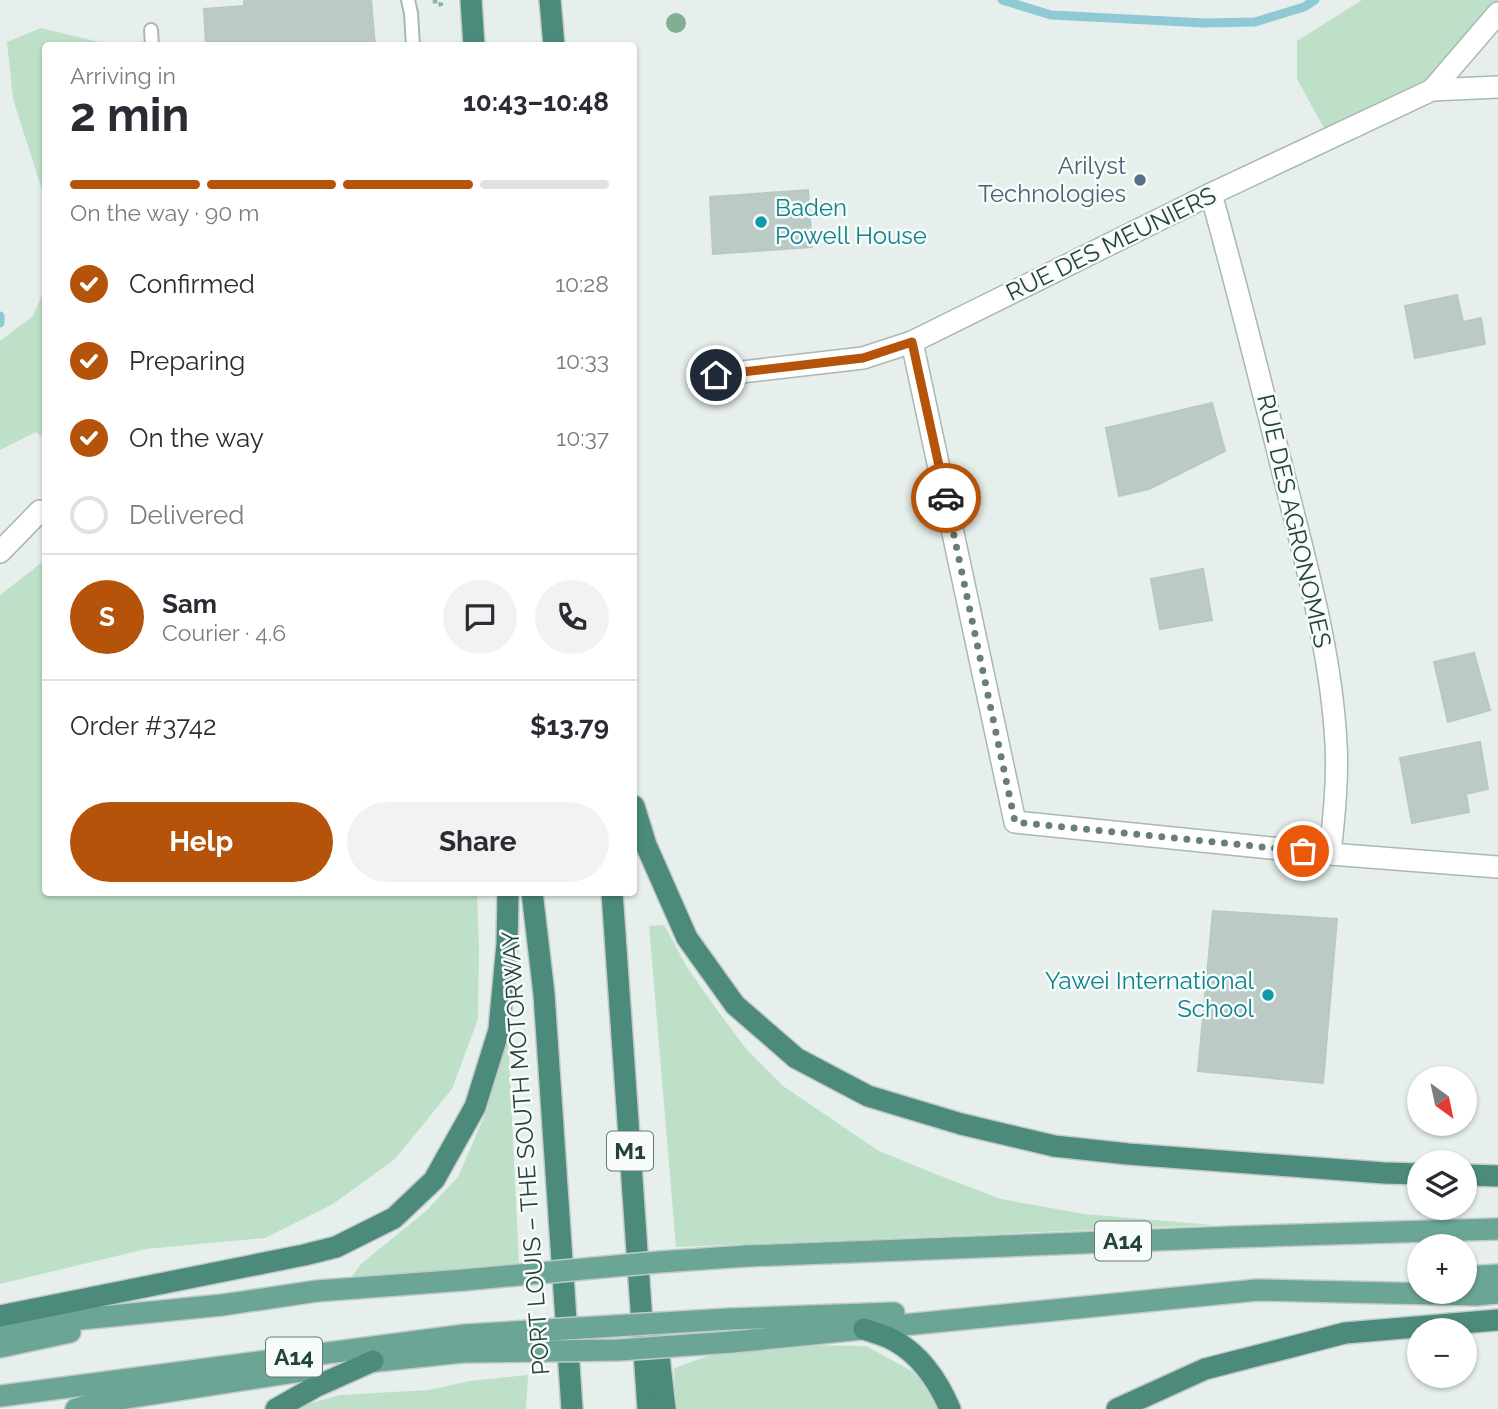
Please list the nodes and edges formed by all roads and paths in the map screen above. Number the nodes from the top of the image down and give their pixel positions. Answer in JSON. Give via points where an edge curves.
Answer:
{"nodes":[{"id":1,"x":408,"y":0,"type":"edge"},
{"id":2,"x":435,"y":0,"type":"edge"},
{"id":3,"x":440,"y":0,"type":"edge"},
{"id":4,"x":471,"y":0,"type":"edge"},
{"id":5,"x":550,"y":0,"type":"edge"},
{"id":6,"x":1498,"y":13,"type":"edge"},
{"id":7,"x":151,"y":30,"type":"dead end"},
{"id":8,"x":152,"y":42,"type":"edge"},
{"id":9,"x":413,"y":42,"type":"edge"},
{"id":10,"x":474,"y":42,"type":"edge"},
{"id":11,"x":554,"y":42,"type":"edge"},
{"id":12,"x":1498,"y":88,"type":"edge"},
{"id":13,"x":1432,"y":90,"type":"junction"},
{"id":14,"x":1211,"y":194,"type":"junction"},
{"id":15,"x":912,"y":342,"type":"junction"},
{"id":16,"x":716,"y":375,"type":"dead end"},
{"id":17,"x":42,"y":509,"type":"edge"},
{"id":18,"x":0,"y":552,"type":"edge"},
{"id":19,"x":637,"y":816,"type":"edge"},
{"id":20,"x":1330,"y":854,"type":"junction"},
{"id":21,"x":1498,"y":867,"type":"edge"},
{"id":22,"x":508,"y":896,"type":"edge"},
{"id":23,"x":532,"y":896,"type":"edge"},
{"id":24,"x":612,"y":896,"type":"edge"},
{"id":25,"x":615,"y":940,"type":"junction"},
{"id":26,"x":1407,"y":1174,"type":"edge"},
{"id":27,"x":1477,"y":1175,"type":"edge"},
{"id":28,"x":1498,"y":1176,"type":"edge"},
{"id":29,"x":1498,"y":1229,"type":"edge"},
{"id":30,"x":1498,"y":1275,"type":"edge"},
{"id":31,"x":1477,"y":1276,"type":"edge"},
{"id":32,"x":1407,"y":1281,"type":"edge"},
{"id":33,"x":1256,"y":1290,"type":"junction"},
{"id":34,"x":1498,"y":1293,"type":"edge"},
{"id":35,"x":1064,"y":1308,"type":"junction"},
{"id":36,"x":168,"y":1311,"type":"junction"},
{"id":37,"x":0,"y":1316,"type":"edge"},
{"id":38,"x":1498,"y":1320,"type":"edge"},
{"id":39,"x":0,"y":1327,"type":"edge"},
{"id":40,"x":864,"y":1329,"type":"junction"},
{"id":41,"x":464,"y":1344,"type":"junction"},
{"id":42,"x":0,"y":1347,"type":"edge"},
{"id":43,"x":373,"y":1361,"type":"junction"},
{"id":44,"x":295,"y":1371,"type":"junction"},
{"id":45,"x":124,"y":1379,"type":"junction"},
{"id":46,"x":0,"y":1396,"type":"edge"},
{"id":47,"x":76,"y":1409,"type":"edge"},
{"id":48,"x":276,"y":1409,"type":"edge"},
{"id":49,"x":572,"y":1409,"type":"edge"},
{"id":50,"x":648,"y":1409,"type":"edge"},
{"id":51,"x":665,"y":1409,"type":"edge"},
{"id":52,"x":950,"y":1409,"type":"edge"},
{"id":53,"x":1117,"y":1409,"type":"edge"}],
"edges":[{"from":1,"to":9,"type":"lane"},
{"from":2,"to":3,"type":"path","via":[[435,5]]},
{"from":4,"to":10,"type":"highway"},
{"from":5,"to":11,"type":"highway"},
{"from":6,"to":13,"type":"street"},
{"from":7,"to":8,"type":"lane"},
{"from":12,"to":13,"type":"street","name":"RUE DES MEUNIERS"},
{"from":13,"to":14,"type":"street","name":"RUE DES MEUNIERS"},
{"from":14,"to":15,"type":"street","name":"RUE DES MEUNIERS"},
{"from":14,"to":20,"type":"street","name":"RUE DES AGRONOMES","via":[[1325,643],[1336,746]]},
{"from":15,"to":16,"type":"street","name":"RUE DES MEUNIERS","via":[[863,358]]},
{"from":15,"to":20,"type":"street","via":[[1015,822]]},
{"from":17,"to":18,"type":"street"},
{"from":19,"to":26,"type":"highway","via":[[687,938],[735,1005],[796,1058],[868,1096],[1054,1146]]},
{"from":20,"to":21,"type":"street"},
{"from":22,"to":37,"type":"highway","via":[[499,1030],[475,1107],[434,1180],[394,1218],[336,1247],[304,1255]]},
{"from":23,"to":49,"type":"highway","name":"PORT LOUIS – THE SOUTH MOTORWAY","via":[[544,994]]},
{"from":24,"to":25,"type":"highway","number":"M1"},
{"from":25,"to":50,"type":"highway","number":"M1"},
{"from":25,"to":51,"type":"highway","via":[[632,1012],[644,1228]]},
{"from":27,"to":28,"type":"highway"},
{"from":29,"to":36,"type":"main road","number":"A14","bridge":true,"via":[[747,1256],[317,1291]]},
{"from":30,"to":31,"type":"main road"},
{"from":32,"to":33,"type":"main road","number":"A14"},
{"from":33,"to":34,"type":"main road"},
{"from":33,"to":35,"type":"main road","number":"A14"},
{"from":35,"to":40,"type":"main road"},
{"from":35,"to":41,"type":"main road","number":"A14","bridge":true,"via":[[729,1319]]},
{"from":36,"to":39,"type":"main road"},
{"from":36,"to":42,"type":"main road","number":"A14"},
{"from":38,"to":53,"type":"highway","via":[[1345,1333],[1205,1369]]},
{"from":40,"to":41,"type":"main road","bridge":true,"via":[[619,1350]]},
{"from":40,"to":52,"type":"highway","via":[[894,1340],[915,1355]]},
{"from":41,"to":43,"type":"main road"},
{"from":41,"to":45,"type":"main road","number":"A14"},
{"from":43,"to":44,"type":"main road"},
{"from":43,"to":48,"type":"highway"},
{"from":44,"to":45,"type":"main road"},
{"from":44,"to":47,"type":"main road"},
{"from":45,"to":46,"type":"main road","number":"A14"}]}
